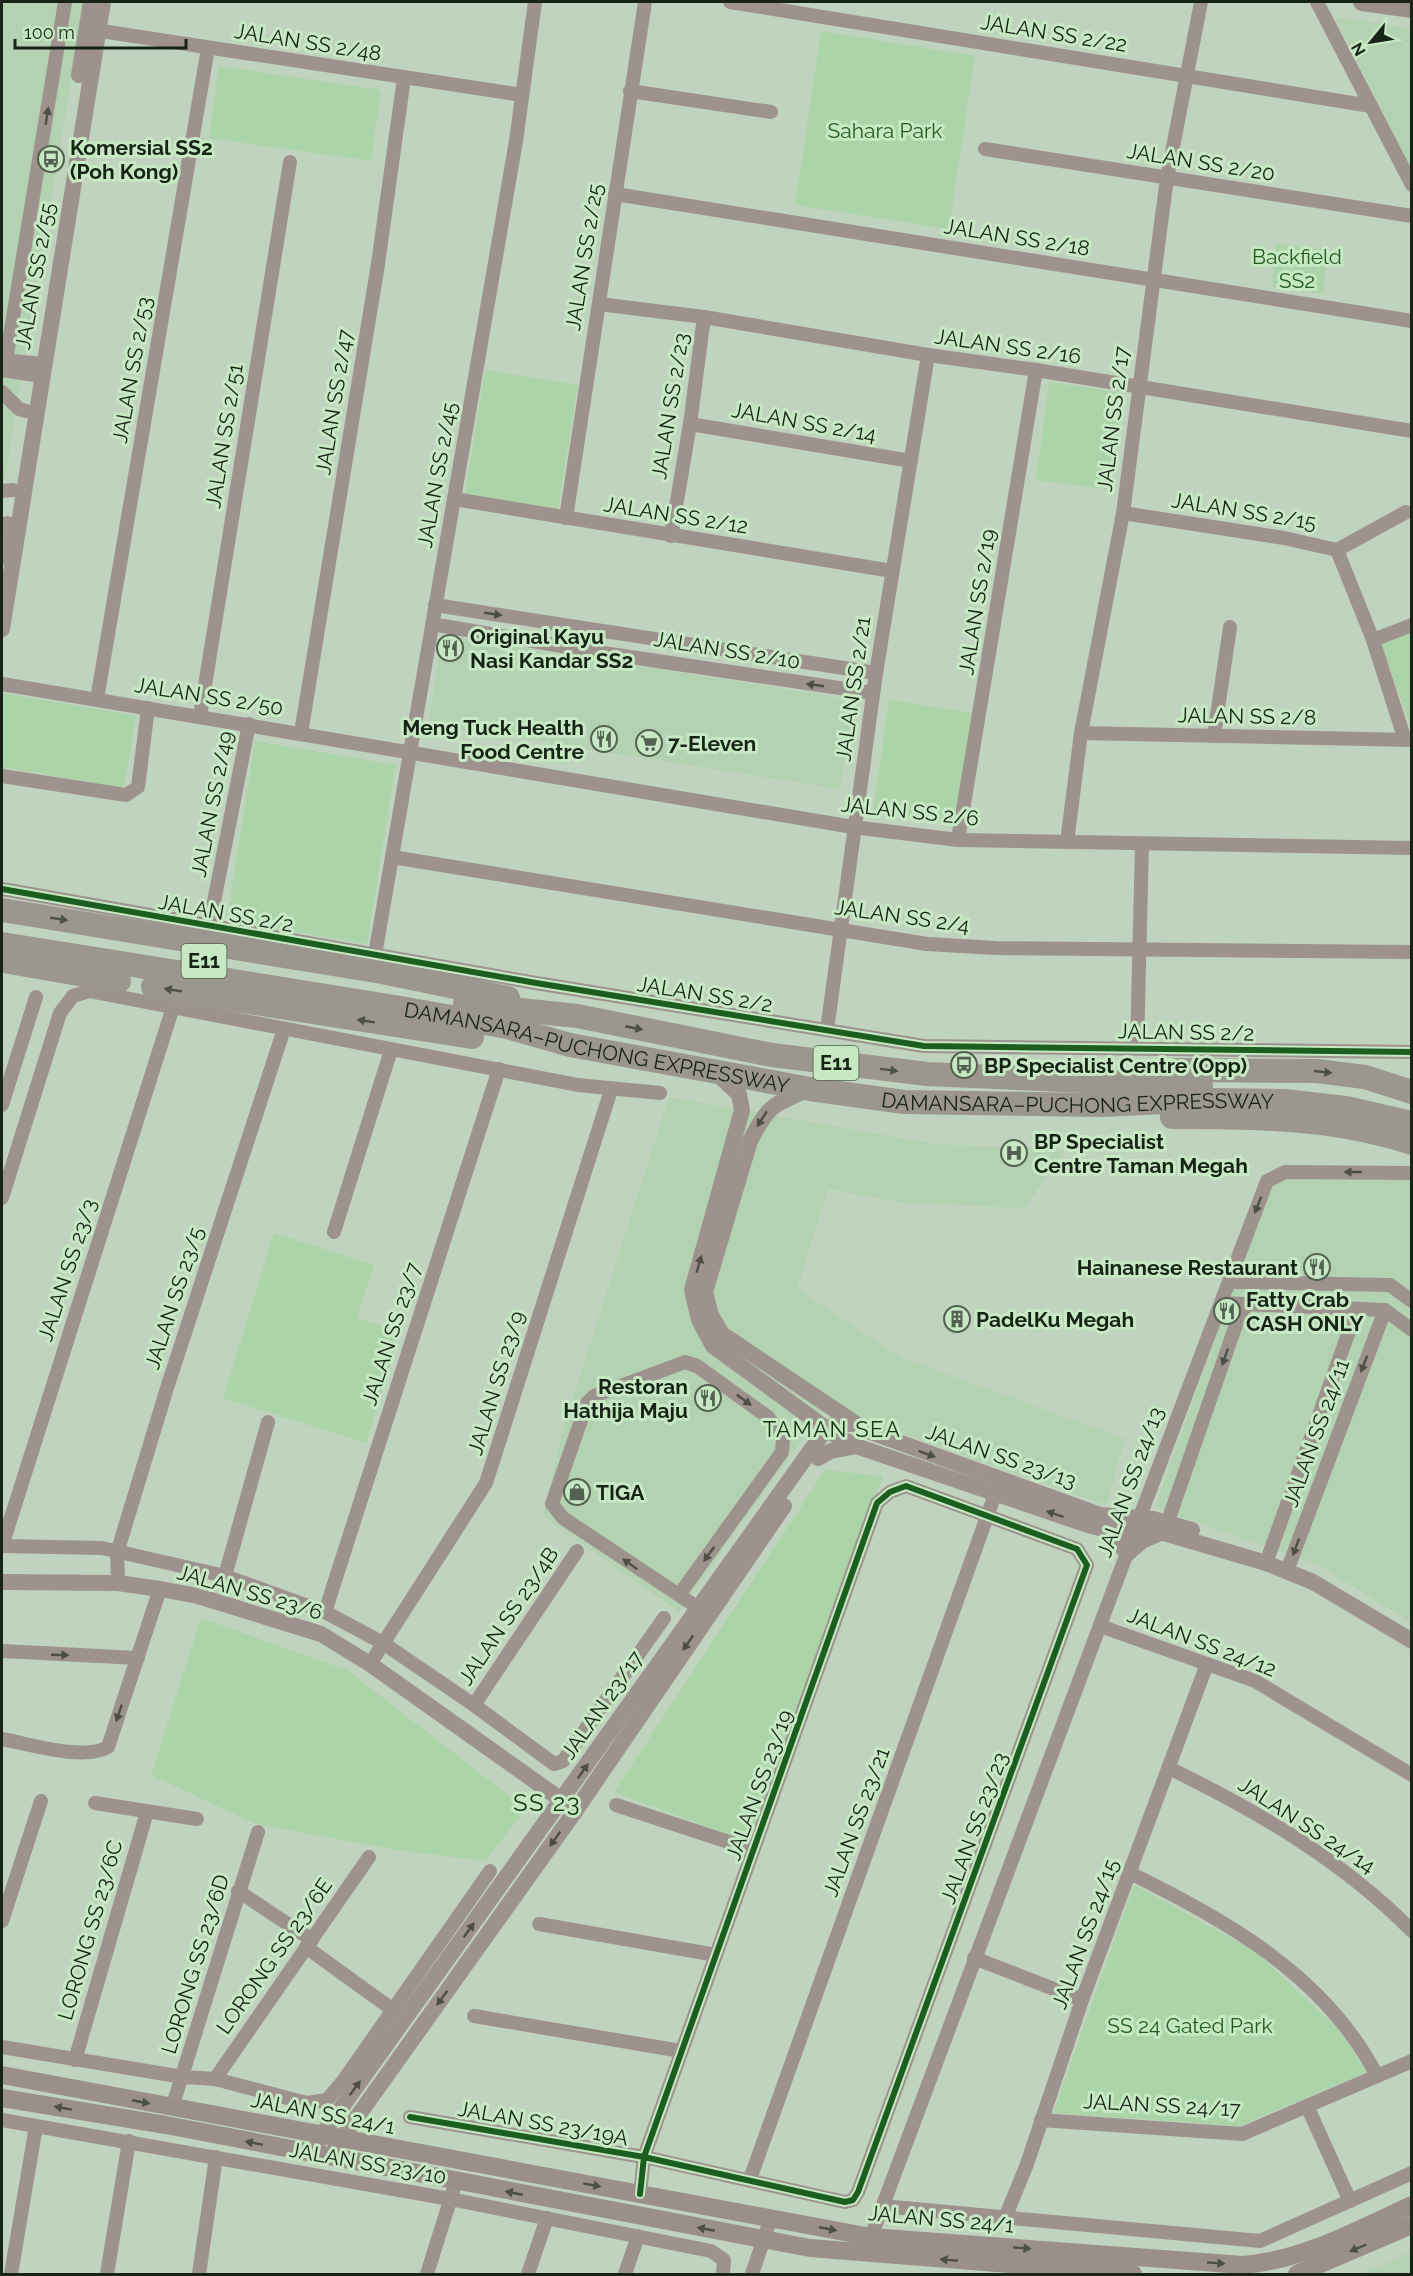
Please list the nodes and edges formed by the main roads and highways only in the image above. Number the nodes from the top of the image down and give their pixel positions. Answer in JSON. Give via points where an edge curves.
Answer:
{"nodes":[{"id":1,"x":1362,"y":2,"type":"edge"},
{"id":2,"x":1400,"y":6,"type":"edge"},
{"id":3,"x":2,"y":910,"type":"edge"},
{"id":4,"x":2,"y":930,"type":"edge"},
{"id":5,"x":2,"y":944,"type":"edge"},
{"id":6,"x":2,"y":961,"type":"edge"},
{"id":7,"x":403,"y":1001,"type":"junction"},
{"id":8,"x":577,"y":1016,"type":"junction"},
{"id":9,"x":570,"y":1045,"type":"junction"},
{"id":10,"x":1098,"y":1080,"type":"junction"},
{"id":11,"x":1412,"y":1092,"type":"edge"},
{"id":12,"x":1208,"y":1093,"type":"junction"},
{"id":13,"x":1102,"y":1105,"type":"junction"},
{"id":14,"x":1412,"y":1107,"type":"edge"},
{"id":15,"x":1412,"y":1123,"type":"edge"},
{"id":16,"x":1412,"y":1143,"type":"edge"},
{"id":17,"x":2,"y":2075,"type":"edge"},
{"id":18,"x":2,"y":2098,"type":"edge"},
{"id":19,"x":1412,"y":2205,"type":"edge"},
{"id":20,"x":1412,"y":2225,"type":"edge"},
{"id":21,"x":1133,"y":2274,"type":"edge"},
{"id":22,"x":1296,"y":2274,"type":"edge"}],
"edges":[{"from":1,"to":2,"type":"main road"},
{"from":3,"to":8,"type":"highway","one_way":true,"via":[[479,990]]},
{"from":4,"to":7,"type":"highway","name":"DAMANSARA–PUCHONG EXPRESSWAY","number":"E11"},
{"from":5,"to":7,"type":"highway","name":"DAMANSARA–PUCHONG EXPRESSWAY","number":"E11"},
{"from":9,"to":6,"type":"highway","one_way":true,"via":[[508,1042],[409,1028]]},
{"from":7,"to":8,"type":"highway","name":"DAMANSARA–PUCHONG EXPRESSWAY","number":"E11"},
{"from":7,"to":9,"type":"highway","name":"DAMANSARA–PUCHONG EXPRESSWAY","number":"E11"},
{"from":8,"to":10,"type":"highway","name":"DAMANSARA–PUCHONG EXPRESSWAY","number":"E11","one_way":true,"via":[[772,1055],[903,1071]]},
{"from":9,"to":13,"type":"highway","name":"DAMANSARA–PUCHONG EXPRESSWAY","number":"E11","via":[[904,1102]]},
{"from":10,"to":11,"type":"highway","one_way":true,"via":[[1144,1070],[1317,1071],[1365,1077]]},
{"from":10,"to":12,"type":"highway","name":"DAMANSARA–PUCHONG EXPRESSWAY","number":"E11"},
{"from":12,"to":13,"type":"highway","name":"DAMANSARA–PUCHONG EXPRESSWAY","number":"E11"},
{"from":12,"to":14,"type":"highway","name":"DAMANSARA–PUCHONG EXPRESSWAY","number":"E11","via":[[1281,1086],[1347,1093]]},
{"from":12,"to":15,"type":"highway","name":"DAMANSARA–PUCHONG EXPRESSWAY","number":"E11","via":[[1346,1108]]},
{"from":13,"to":16,"type":"highway","via":[[1138,1116],[1298,1119],[1346,1125]]},
{"from":17,"to":19,"type":"main road","name":"JALAN SS 24/1","one_way":true,"via":[[871,2237],[1243,2265],[1272,2263],[1304,2253]]},
{"from":21,"to":18,"type":"main road","name":"JALAN SS 24/1","one_way":true,"via":[[832,2250],[763,2240],[453,2190],[321,2156]]},
{"from":20,"to":22,"type":"main road","one_way":true}]}
